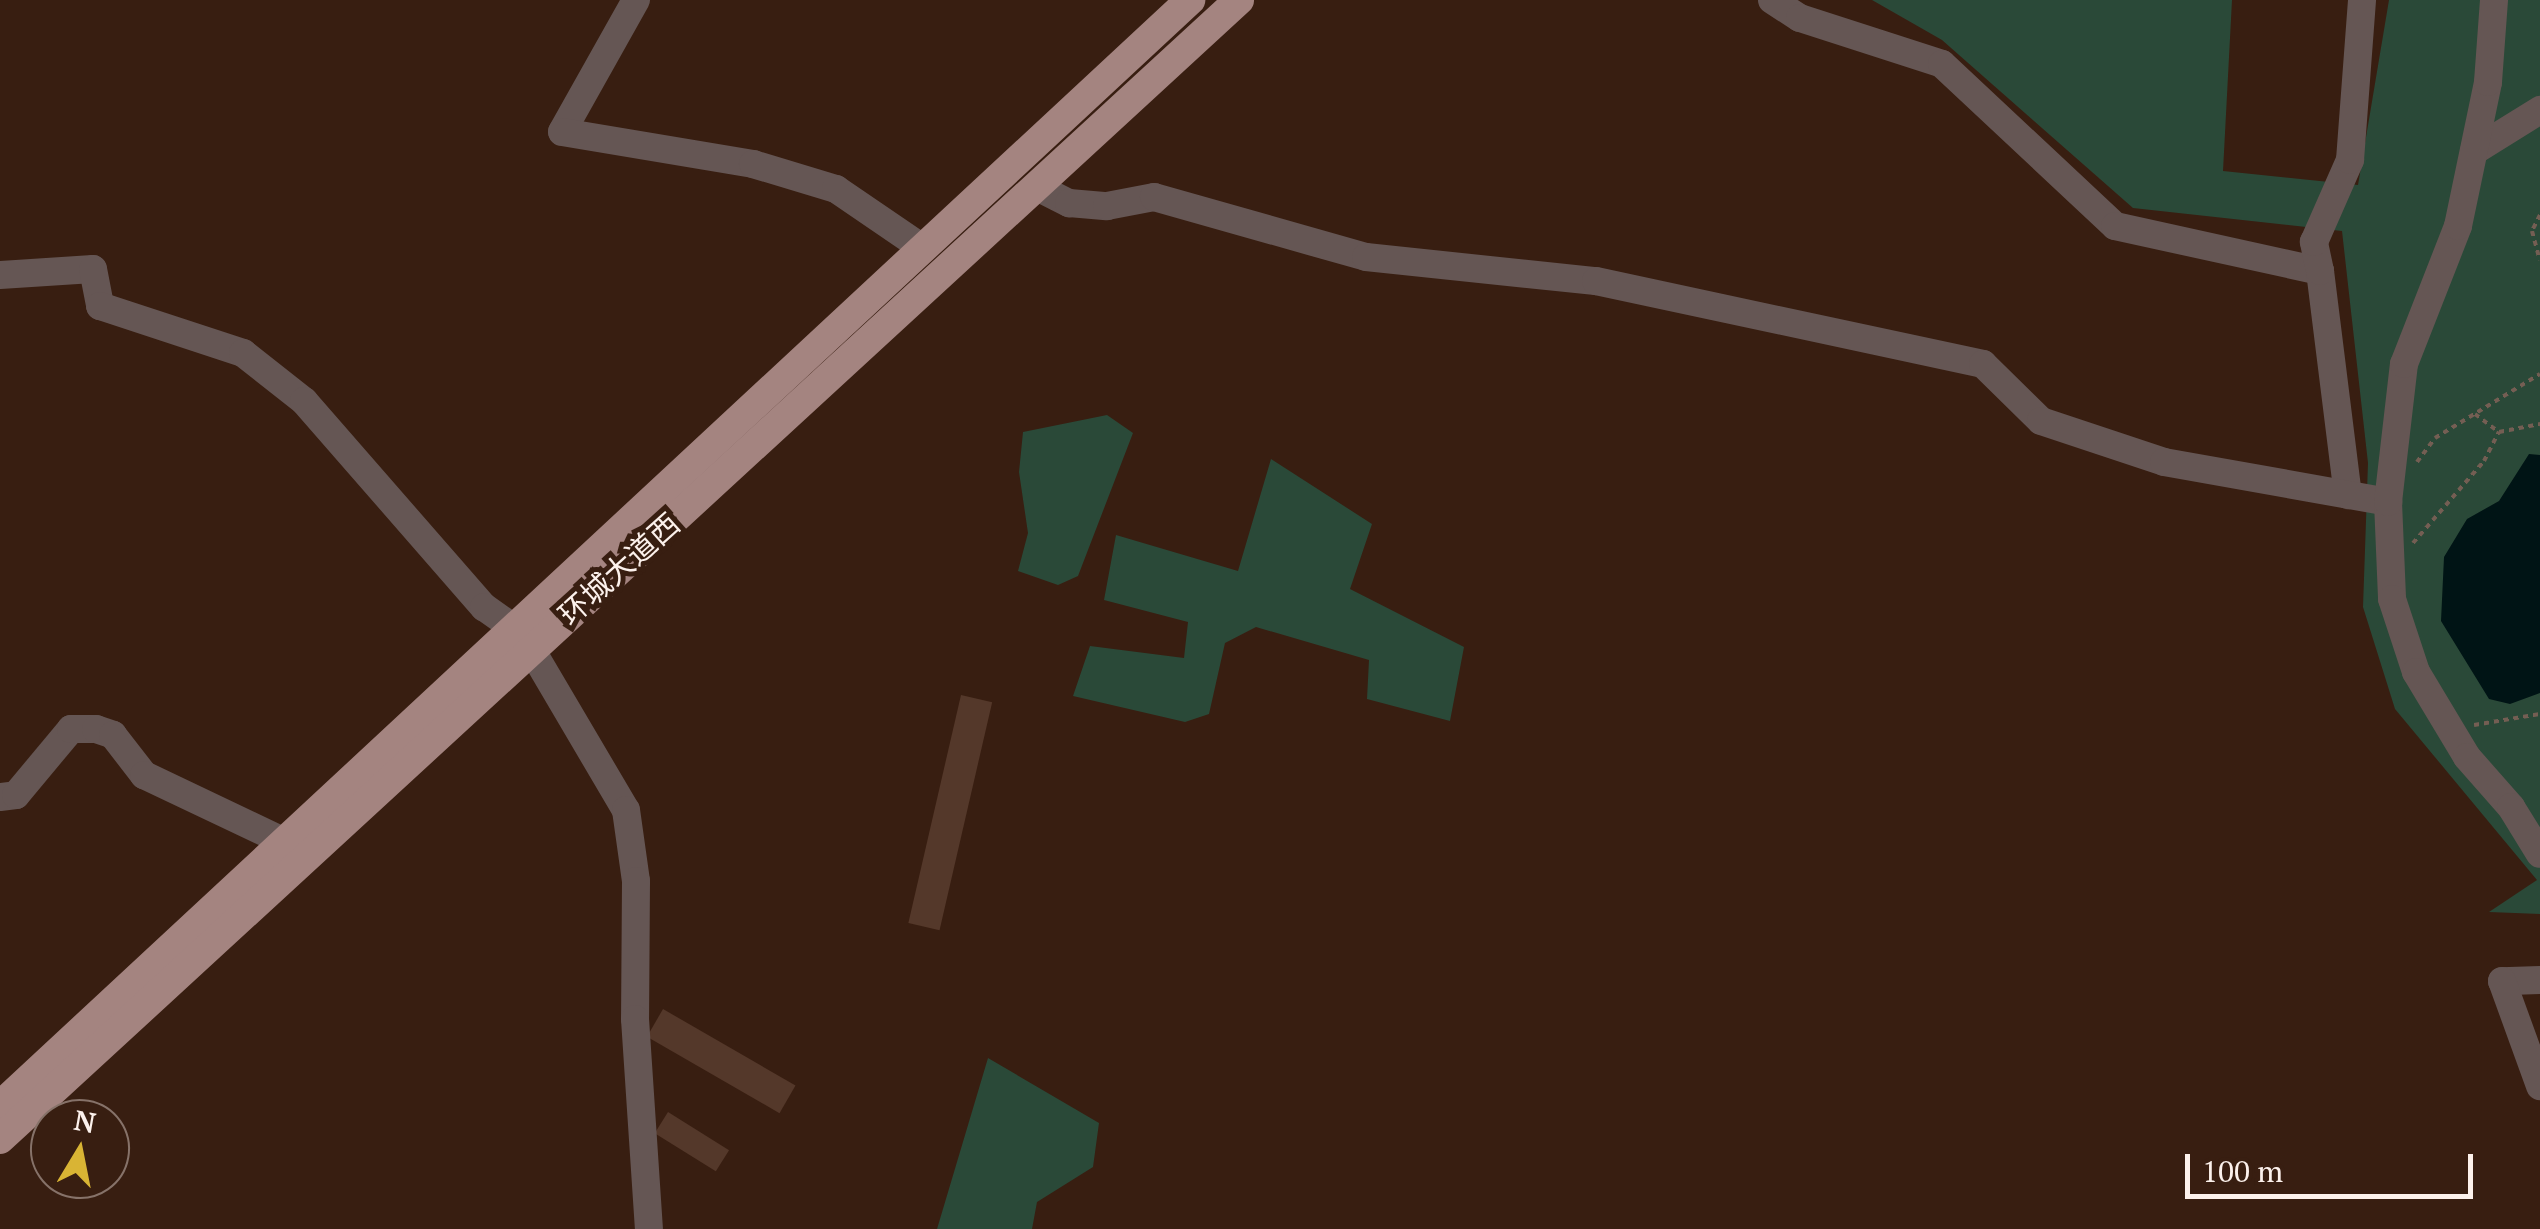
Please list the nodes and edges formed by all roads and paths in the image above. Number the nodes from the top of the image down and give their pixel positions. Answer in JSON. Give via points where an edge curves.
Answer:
{"nodes":[{"id":1,"x":636,"y":0,"type":"edge"},
{"id":2,"x":1190,"y":0,"type":"edge"},
{"id":3,"x":1240,"y":0,"type":"edge"},
{"id":4,"x":1772,"y":0,"type":"edge"},
{"id":5,"x":2362,"y":0,"type":"edge"},
{"id":6,"x":2494,"y":0,"type":"edge"},
{"id":7,"x":2540,"y":110,"type":"edge"},
{"id":8,"x":2474,"y":151,"type":"junction"},
{"id":9,"x":1038,"y":187,"type":"junction"},
{"id":10,"x":2540,"y":215,"type":"edge"},
{"id":11,"x":921,"y":247,"type":"junction"},
{"id":12,"x":2540,"y":260,"type":"edge"},
{"id":13,"x":2320,"y":271,"type":"junction"},
{"id":14,"x":0,"y":274,"type":"edge"},
{"id":15,"x":2540,"y":374,"type":"edge"},
{"id":16,"x":2475,"y":414,"type":"junction"},
{"id":17,"x":2540,"y":424,"type":"edge"},
{"id":18,"x":2499,"y":432,"type":"junction"},
{"id":19,"x":2411,"y":470,"type":"dead end"},
{"id":20,"x":2348,"y":495,"type":"junction"},
{"id":21,"x":2388,"y":502,"type":"junction"},
{"id":22,"x":2390,"y":563,"type":"junction"},
{"id":23,"x":524,"y":640,"type":"junction"},
{"id":24,"x":2540,"y":714,"type":"edge"},
{"id":25,"x":2455,"y":729,"type":"junction"},
{"id":26,"x":0,"y":797,"type":"edge"},
{"id":27,"x":294,"y":851,"type":"junction"},
{"id":28,"x":2540,"y":854,"type":"edge"},
{"id":29,"x":2540,"y":980,"type":"edge"},
{"id":30,"x":2540,"y":1086,"type":"edge"},
{"id":31,"x":0,"y":1106,"type":"edge"},
{"id":32,"x":0,"y":1139,"type":"edge"},
{"id":33,"x":649,"y":1229,"type":"edge"}],
"edges":[{"from":1,"to":11,"type":"street","via":[[562,132],[753,164],[836,190]]},
{"from":2,"to":11,"type":"main road","name":"环城大道西"},
{"from":3,"to":9,"type":"main road","name":"环城大道西"},
{"from":4,"to":13,"type":"street","via":[[1800,18],[1942,64],[2116,226]]},
{"from":5,"to":13,"type":"street","via":[[2350,160],[2314,242]]},
{"from":6,"to":8,"type":"street"},
{"from":7,"to":8,"type":"street"},
{"from":8,"to":21,"type":"street","via":[[2458,226],[2404,364]]},
{"from":9,"to":20,"type":"street","via":[[1070,204],[1154,197],[1366,257],[1596,281],[1982,364],[2041,421],[2164,462]]},
{"from":9,"to":23,"type":"main road","name":"环城大道西"},
{"from":10,"to":12,"type":"path","via":[[2532,231]]},
{"from":11,"to":23,"type":"main road","name":"环城大道西"},
{"from":13,"to":20,"type":"street"},
{"from":14,"to":23,"type":"street","via":[[93,269],[100,306],[243,353],[304,402],[484,607]]},
{"from":15,"to":16,"type":"path"},
{"from":16,"to":18,"type":"path"},
{"from":16,"to":19,"type":"path","via":[[2435,438]]},
{"from":17,"to":18,"type":"path"},
{"from":18,"to":22,"type":"path","via":[[2484,460]]},
{"from":20,"to":21,"type":"street"},
{"from":21,"to":22,"type":"street"},
{"from":22,"to":25,"type":"street","via":[[2392,599],[2416,672]]},
{"from":23,"to":27,"type":"main road","name":"环城大道西"},
{"from":23,"to":33,"type":"street","via":[[598,752],[626,810],[636,881],[635,1019]]},
{"from":24,"to":25,"type":"path"},
{"from":25,"to":28,"type":"street"},
{"from":26,"to":27,"type":"street","via":[[16,794],[71,729],[96,729],[113,735],[144,775]]},
{"from":27,"to":31,"type":"main road","name":"环城大道西"},
{"from":27,"to":32,"type":"main road","name":"环城大道西"},
{"from":29,"to":30,"type":"street","via":[[2502,981]]}]}
